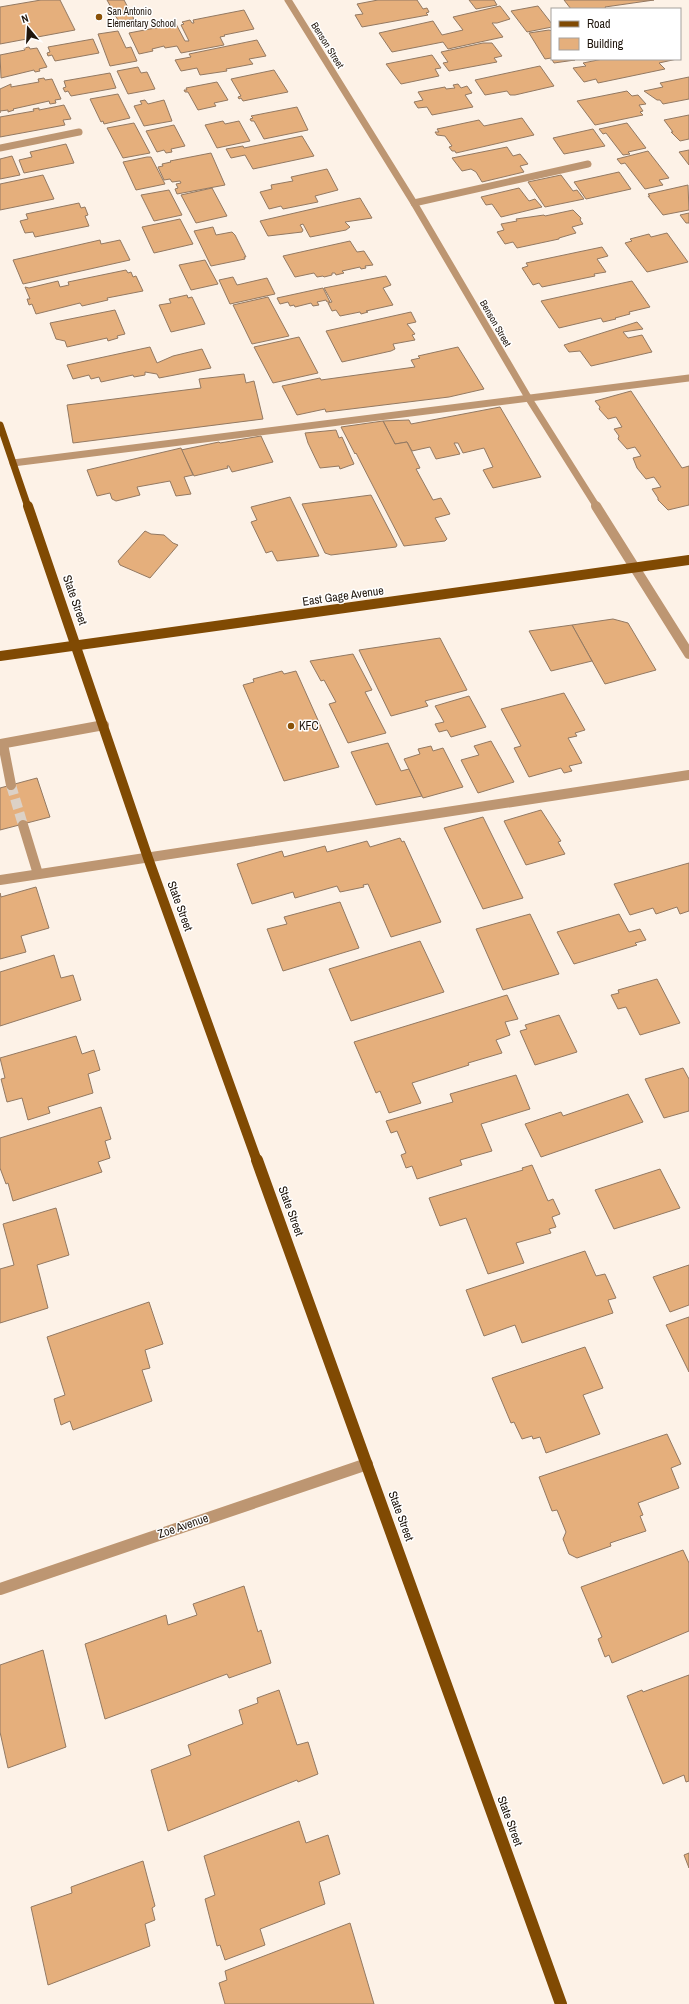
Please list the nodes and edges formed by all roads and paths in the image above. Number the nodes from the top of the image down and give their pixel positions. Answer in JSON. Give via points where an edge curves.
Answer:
{"nodes":[{"id":1,"x":288,"y":0,"type":"edge"},
{"id":2,"x":79,"y":132,"type":"dead end"},
{"id":3,"x":0,"y":148,"type":"edge"},
{"id":4,"x":588,"y":164,"type":"dead end"},
{"id":5,"x":414,"y":203,"type":"junction"},
{"id":6,"x":689,"y":378,"type":"edge"},
{"id":7,"x":528,"y":399,"type":"junction"},
{"id":8,"x":0,"y":425,"type":"edge"},
{"id":9,"x":3,"y":441,"type":"edge"},
{"id":10,"x":14,"y":463,"type":"junction"},
{"id":11,"x":689,"y":560,"type":"edge"},
{"id":12,"x":635,"y":567,"type":"junction"},
{"id":13,"x":76,"y":645,"type":"junction"},
{"id":14,"x":689,"y":654,"type":"edge"},
{"id":15,"x":0,"y":656,"type":"edge"},
{"id":16,"x":104,"y":725,"type":"junction"},
{"id":17,"x":2,"y":744,"type":"edge"},
{"id":18,"x":689,"y":775,"type":"edge"},
{"id":19,"x":11,"y":785,"type":"tunnel mouth"},
{"id":20,"x":23,"y":825,"type":"tunnel mouth"},
{"id":21,"x":148,"y":858,"type":"junction"},
{"id":22,"x":38,"y":874,"type":"junction"},
{"id":23,"x":0,"y":880,"type":"edge"},
{"id":24,"x":367,"y":1464,"type":"junction"},
{"id":25,"x":0,"y":1589,"type":"edge"},
{"id":26,"x":561,"y":2004,"type":"edge"}],
"edges":[{"from":1,"to":5,"type":"street","name":"Benson Street"},
{"from":2,"to":3,"type":"street"},
{"from":4,"to":5,"type":"street"},
{"from":5,"to":7,"type":"street","name":"Benson Street"},
{"from":6,"to":7,"type":"street"},
{"from":7,"to":10,"type":"street"},
{"from":7,"to":12,"type":"street","name":"Benson Street"},
{"from":8,"to":9,"type":"main road","name":"State Street"},
{"from":9,"to":10,"type":"main road","name":"State Street"},
{"from":10,"to":13,"type":"main road","name":"State Street"},
{"from":11,"to":12,"type":"main road","name":"East Gage Avenue"},
{"from":12,"to":13,"type":"main road","name":"East Gage Avenue"},
{"from":12,"to":14,"type":"street","name":"Benson Street"},
{"from":13,"to":15,"type":"main road","name":"East Gage Avenue"},
{"from":13,"to":16,"type":"main road","name":"State Street"},
{"from":16,"to":17,"type":"street"},
{"from":16,"to":21,"type":"main road","name":"State Street"},
{"from":17,"to":19,"type":"street"},
{"from":18,"to":21,"type":"street"},
{"from":20,"to":22,"type":"street"},
{"from":21,"to":22,"type":"street"},
{"from":21,"to":24,"type":"main road","name":"State Street"},
{"from":22,"to":23,"type":"street"},
{"from":24,"to":25,"type":"street","name":"Zoe Avenue"},
{"from":24,"to":26,"type":"main road","name":"State Street"}]}
